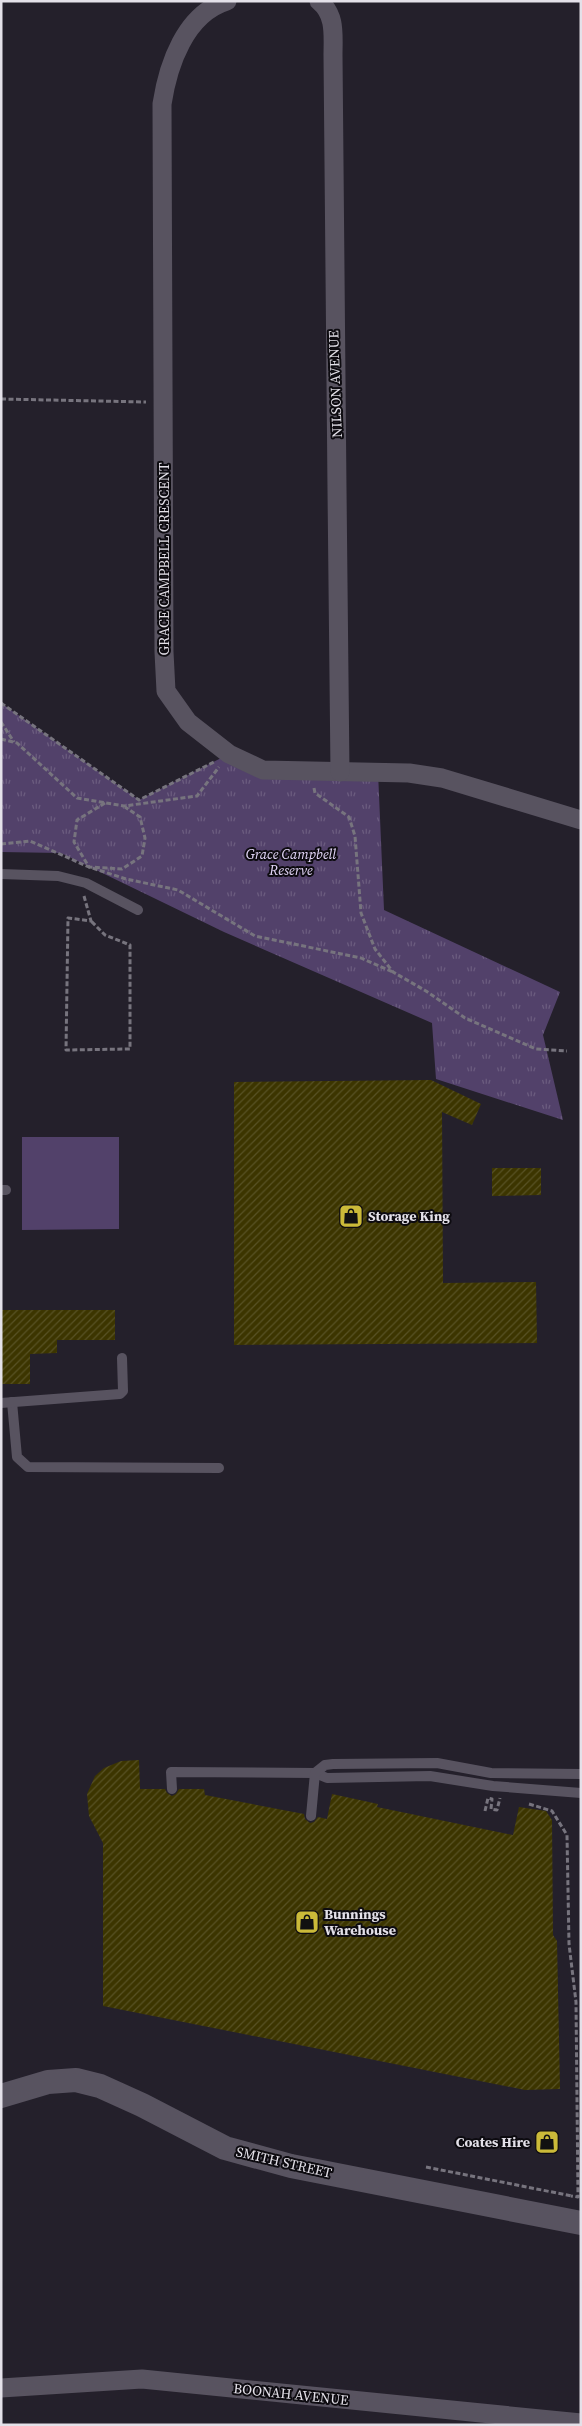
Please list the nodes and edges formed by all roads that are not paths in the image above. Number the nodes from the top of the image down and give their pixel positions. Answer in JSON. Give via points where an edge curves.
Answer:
{"nodes":[{"id":1,"x":221,"y":1,"type":"edge"},
{"id":2,"x":226,"y":1,"type":"edge"},
{"id":3,"x":319,"y":1,"type":"edge"},
{"id":4,"x":340,"y":772,"type":"junction"},
{"id":5,"x":581,"y":820,"type":"edge"},
{"id":6,"x":1,"y":874,"type":"edge"},
{"id":7,"x":138,"y":910,"type":"dead end"},
{"id":8,"x":122,"y":1358,"type":"dead end"},
{"id":9,"x":12,"y":1402,"type":"junction"},
{"id":10,"x":1,"y":1403,"type":"edge"},
{"id":11,"x":219,"y":1468,"type":"dead end"},
{"id":12,"x":315,"y":1773,"type":"junction"},
{"id":13,"x":581,"y":1774,"type":"edge"},
{"id":14,"x":172,"y":1789,"type":"dead end"},
{"id":15,"x":581,"y":1793,"type":"edge"},
{"id":16,"x":311,"y":1816,"type":"dead end"},
{"id":17,"x":1,"y":2096,"type":"edge"},
{"id":18,"x":581,"y":2223,"type":"edge"},
{"id":19,"x":1,"y":2388,"type":"edge"},
{"id":20,"x":581,"y":2423,"type":"edge"}],
"edges":[{"from":1,"to":2,"type":"street"},
{"from":2,"to":4,"type":"street","name":"GRACE CAMPBELL CRESCENT","via":[[211,8],[190,30],[177,50],[163,96],[166,691],[188,722],[229,754],[263,770]]},
{"from":3,"to":4,"type":"street","name":"NILSON AVENUE","via":[[332,19],[333,55]]},
{"from":4,"to":5,"type":"street","name":"GRACE CAMPBELL CRESCENT","via":[[409,773],[442,778]]},
{"from":6,"to":7,"type":"lane","via":[[58,876],[86,883]]},
{"from":8,"to":9,"type":"lane","via":[[123,1391],[120,1394]]},
{"from":9,"to":10,"type":"lane"},
{"from":9,"to":11,"type":"lane","via":[[17,1457],[28,1467]]},
{"from":12,"to":13,"type":"lane","via":[[325,1765],[333,1764],[437,1762],[491,1773]]},
{"from":12,"to":14,"type":"lane","via":[[171,1772]]},
{"from":12,"to":15,"type":"lane","via":[[328,1778],[430,1776],[493,1786]]},
{"from":12,"to":16,"type":"lane"},
{"from":17,"to":18,"type":"street","name":"SMITH STREET","via":[[48,2082],[76,2080],[100,2086],[142,2105],[226,2148],[291,2166]]},
{"from":19,"to":20,"type":"street","name":"BOONAH AVENUE","via":[[142,2379]]}]}
